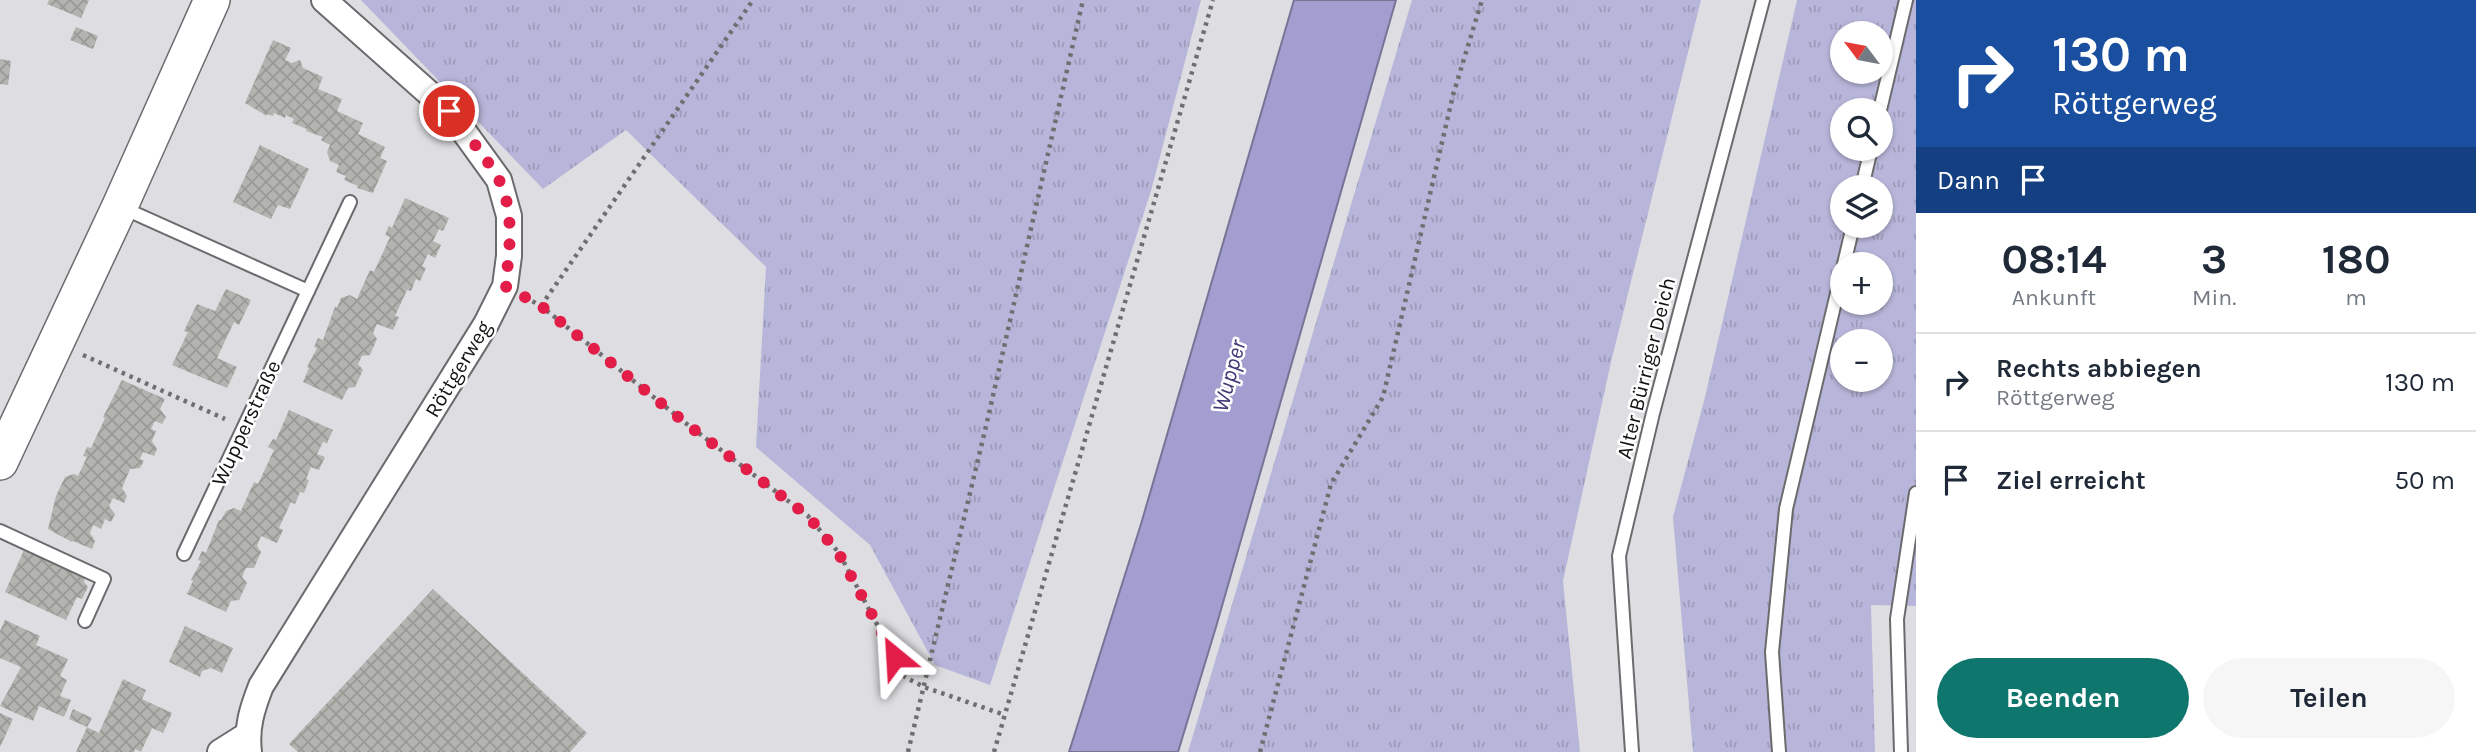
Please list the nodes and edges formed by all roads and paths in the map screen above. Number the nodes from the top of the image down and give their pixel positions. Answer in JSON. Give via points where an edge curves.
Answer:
{"nodes":[{"id":1,"x":212,"y":0,"type":"edge"},
{"id":2,"x":324,"y":0,"type":"edge"},
{"id":3,"x":753,"y":0,"type":"edge"},
{"id":4,"x":1083,"y":0,"type":"edge"},
{"id":5,"x":1213,"y":0,"type":"edge"},
{"id":6,"x":1482,"y":0,"type":"edge"},
{"id":7,"x":1763,"y":0,"type":"edge"},
{"id":8,"x":1906,"y":0,"type":"edge"},
{"id":9,"x":1883,"y":98,"type":"edge"},
{"id":10,"x":350,"y":202,"type":"dead end"},
{"id":11,"x":120,"y":206,"type":"junction"},
{"id":12,"x":505,"y":286,"type":"junction"},
{"id":13,"x":308,"y":291,"type":"junction"},
{"id":14,"x":541,"y":306,"type":"junction"},
{"id":15,"x":1832,"y":315,"type":"edge"},
{"id":16,"x":83,"y":355,"type":"dead end"},
{"id":17,"x":244,"y":428,"type":"junction"},
{"id":18,"x":0,"y":462,"type":"edge"},
{"id":19,"x":1916,"y":493,"type":"edge"},
{"id":20,"x":0,"y":531,"type":"edge"},
{"id":21,"x":184,"y":554,"type":"dead end"},
{"id":22,"x":85,"y":621,"type":"dead end"},
{"id":23,"x":924,"y":687,"type":"junction"},
{"id":24,"x":1005,"y":715,"type":"junction"},
{"id":25,"x":248,"y":743,"type":"edge"},
{"id":26,"x":220,"y":752,"type":"edge"},
{"id":27,"x":908,"y":752,"type":"edge"},
{"id":28,"x":994,"y":752,"type":"edge"},
{"id":29,"x":1260,"y":752,"type":"edge"},
{"id":30,"x":1632,"y":752,"type":"edge"},
{"id":31,"x":1779,"y":752,"type":"edge"},
{"id":32,"x":1901,"y":752,"type":"edge"}],
"edges":[{"from":1,"to":11,"type":"main road"},
{"from":2,"to":12,"type":"street","name":"Röttgerweg","via":[[449,111],[499,180],[509,216]]},
{"from":3,"to":14,"type":"path"},
{"from":4,"to":23,"type":"path"},
{"from":5,"to":24,"type":"path"},
{"from":6,"to":29,"type":"path","via":[[1453,95],[1383,397],[1331,484]]},
{"from":7,"to":30,"type":"lane","name":"Alter Bürriger Deich","via":[[1619,556]]},
{"from":8,"to":9,"type":"lane"},
{"from":10,"to":13,"type":"lane","name":"Wupperstraße"},
{"from":11,"to":13,"type":"lane"},
{"from":11,"to":18,"type":"main road"},
{"from":12,"to":14,"type":"path"},
{"from":12,"to":25,"type":"street","name":"Röttgerweg","via":[[486,324],[261,686],[251,709]]},
{"from":13,"to":17,"type":"lane","name":"Wupperstraße"},
{"from":14,"to":23,"type":"path","via":[[808,516],[839,554],[905,677]]},
{"from":15,"to":31,"type":"lane","via":[[1786,509],[1772,652]]},
{"from":16,"to":17,"type":"path"},
{"from":17,"to":21,"type":"lane","name":"Wupperstraße"},
{"from":19,"to":32,"type":"lane","via":[[1897,619]]},
{"from":20,"to":22,"type":"lane","via":[[104,579]]},
{"from":23,"to":24,"type":"path"},
{"from":23,"to":27,"type":"path"},
{"from":24,"to":28,"type":"path"},
{"from":25,"to":26,"type":"street","name":"Röttgerweg"}]}
